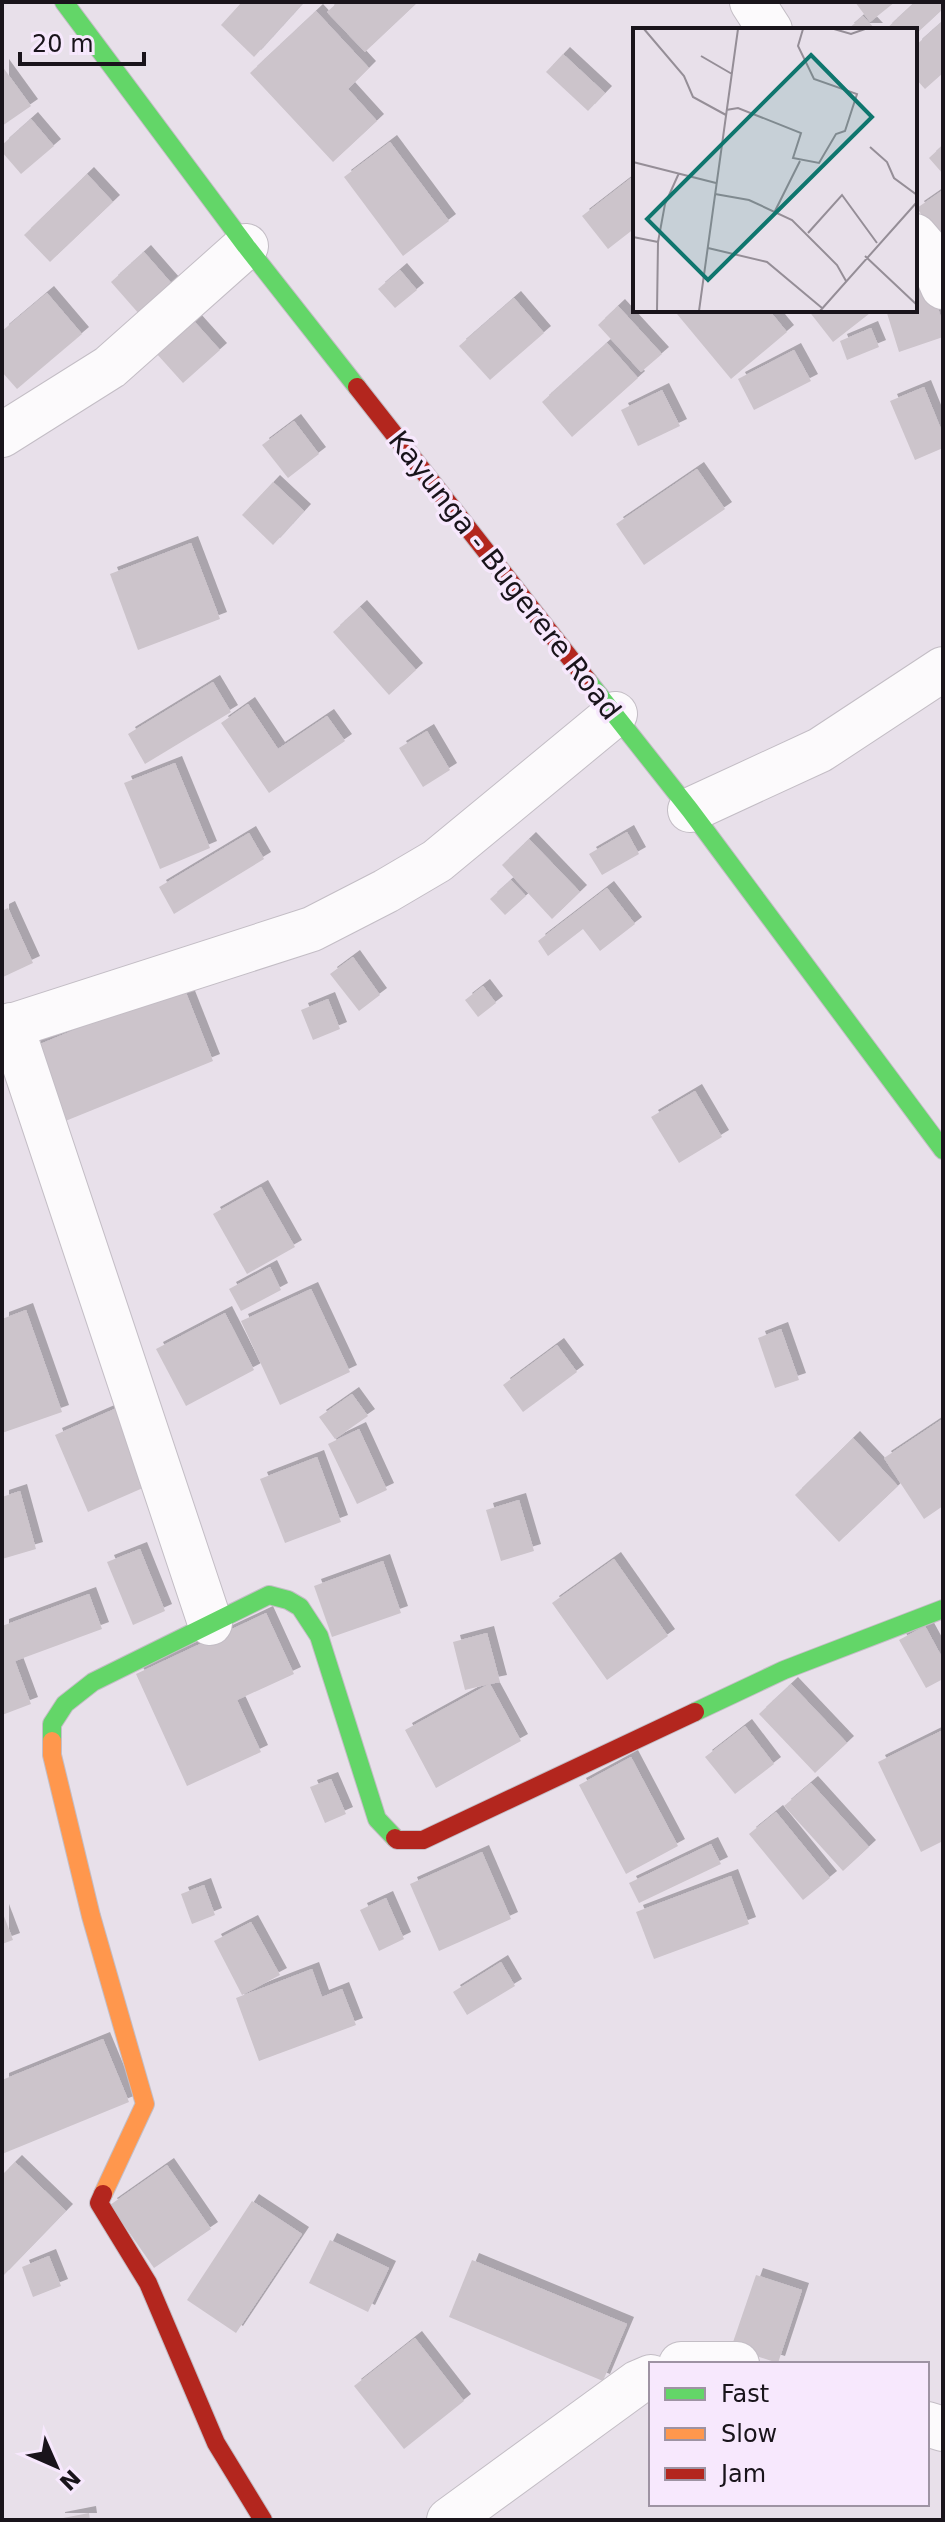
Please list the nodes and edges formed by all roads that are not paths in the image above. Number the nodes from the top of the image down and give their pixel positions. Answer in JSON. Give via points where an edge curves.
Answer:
{"nodes":[{"id":1,"x":64,"y":2,"type":"edge"},
{"id":2,"x":752,"y":2,"type":"edge"},
{"id":3,"x":769,"y":28,"type":"edge"},
{"id":4,"x":917,"y":238,"type":"edge"},
{"id":5,"x":246,"y":246,"type":"junction"},
{"id":6,"x":943,"y":287,"type":"edge"},
{"id":7,"x":2,"y":435,"type":"edge"},
{"id":8,"x":943,"y":669,"type":"edge"},
{"id":9,"x":615,"y":714,"type":"junction"},
{"id":10,"x":690,"y":810,"type":"junction"},
{"id":11,"x":6,"y":1027,"type":"edge"},
{"id":12,"x":943,"y":1150,"type":"edge"},
{"id":13,"x":943,"y":1609,"type":"edge"},
{"id":14,"x":210,"y":1623,"type":"junction"},
{"id":15,"x":649,"y":2378,"type":"edge"},
{"id":16,"x":263,"y":2520,"type":"edge"},
{"id":17,"x":449,"y":2520,"type":"edge"}],
"edges":[{"from":1,"to":5,"type":"street","name":"Kayunga - Bugerere Road"},
{"from":2,"to":3,"type":"street"},
{"from":4,"to":6,"type":"street"},
{"from":5,"to":7,"type":"street","via":[[110,367]]},
{"from":5,"to":9,"type":"street","name":"Kayunga - Bugerere Road"},
{"from":8,"to":10,"type":"street","via":[[820,750]]},
{"from":9,"to":10,"type":"street","name":"Kayunga - Bugerere Road"},
{"from":9,"to":11,"type":"street","via":[[437,861],[312,929]]},
{"from":10,"to":12,"type":"street","name":"Kayunga - Bugerere Road"},
{"from":11,"to":14,"type":"street"},
{"from":13,"to":14,"type":"street","via":[[784,1670],[423,1840],[397,1840],[377,1819],[319,1636],[306,1611],[292,1599],[269,1595]]},
{"from":14,"to":16,"type":"street","via":[[93,1682],[65,1704],[52,1724],[52,1755],[145,2104],[99,2203],[148,2283],[216,2443]]},
{"from":15,"to":17,"type":"street"}]}
